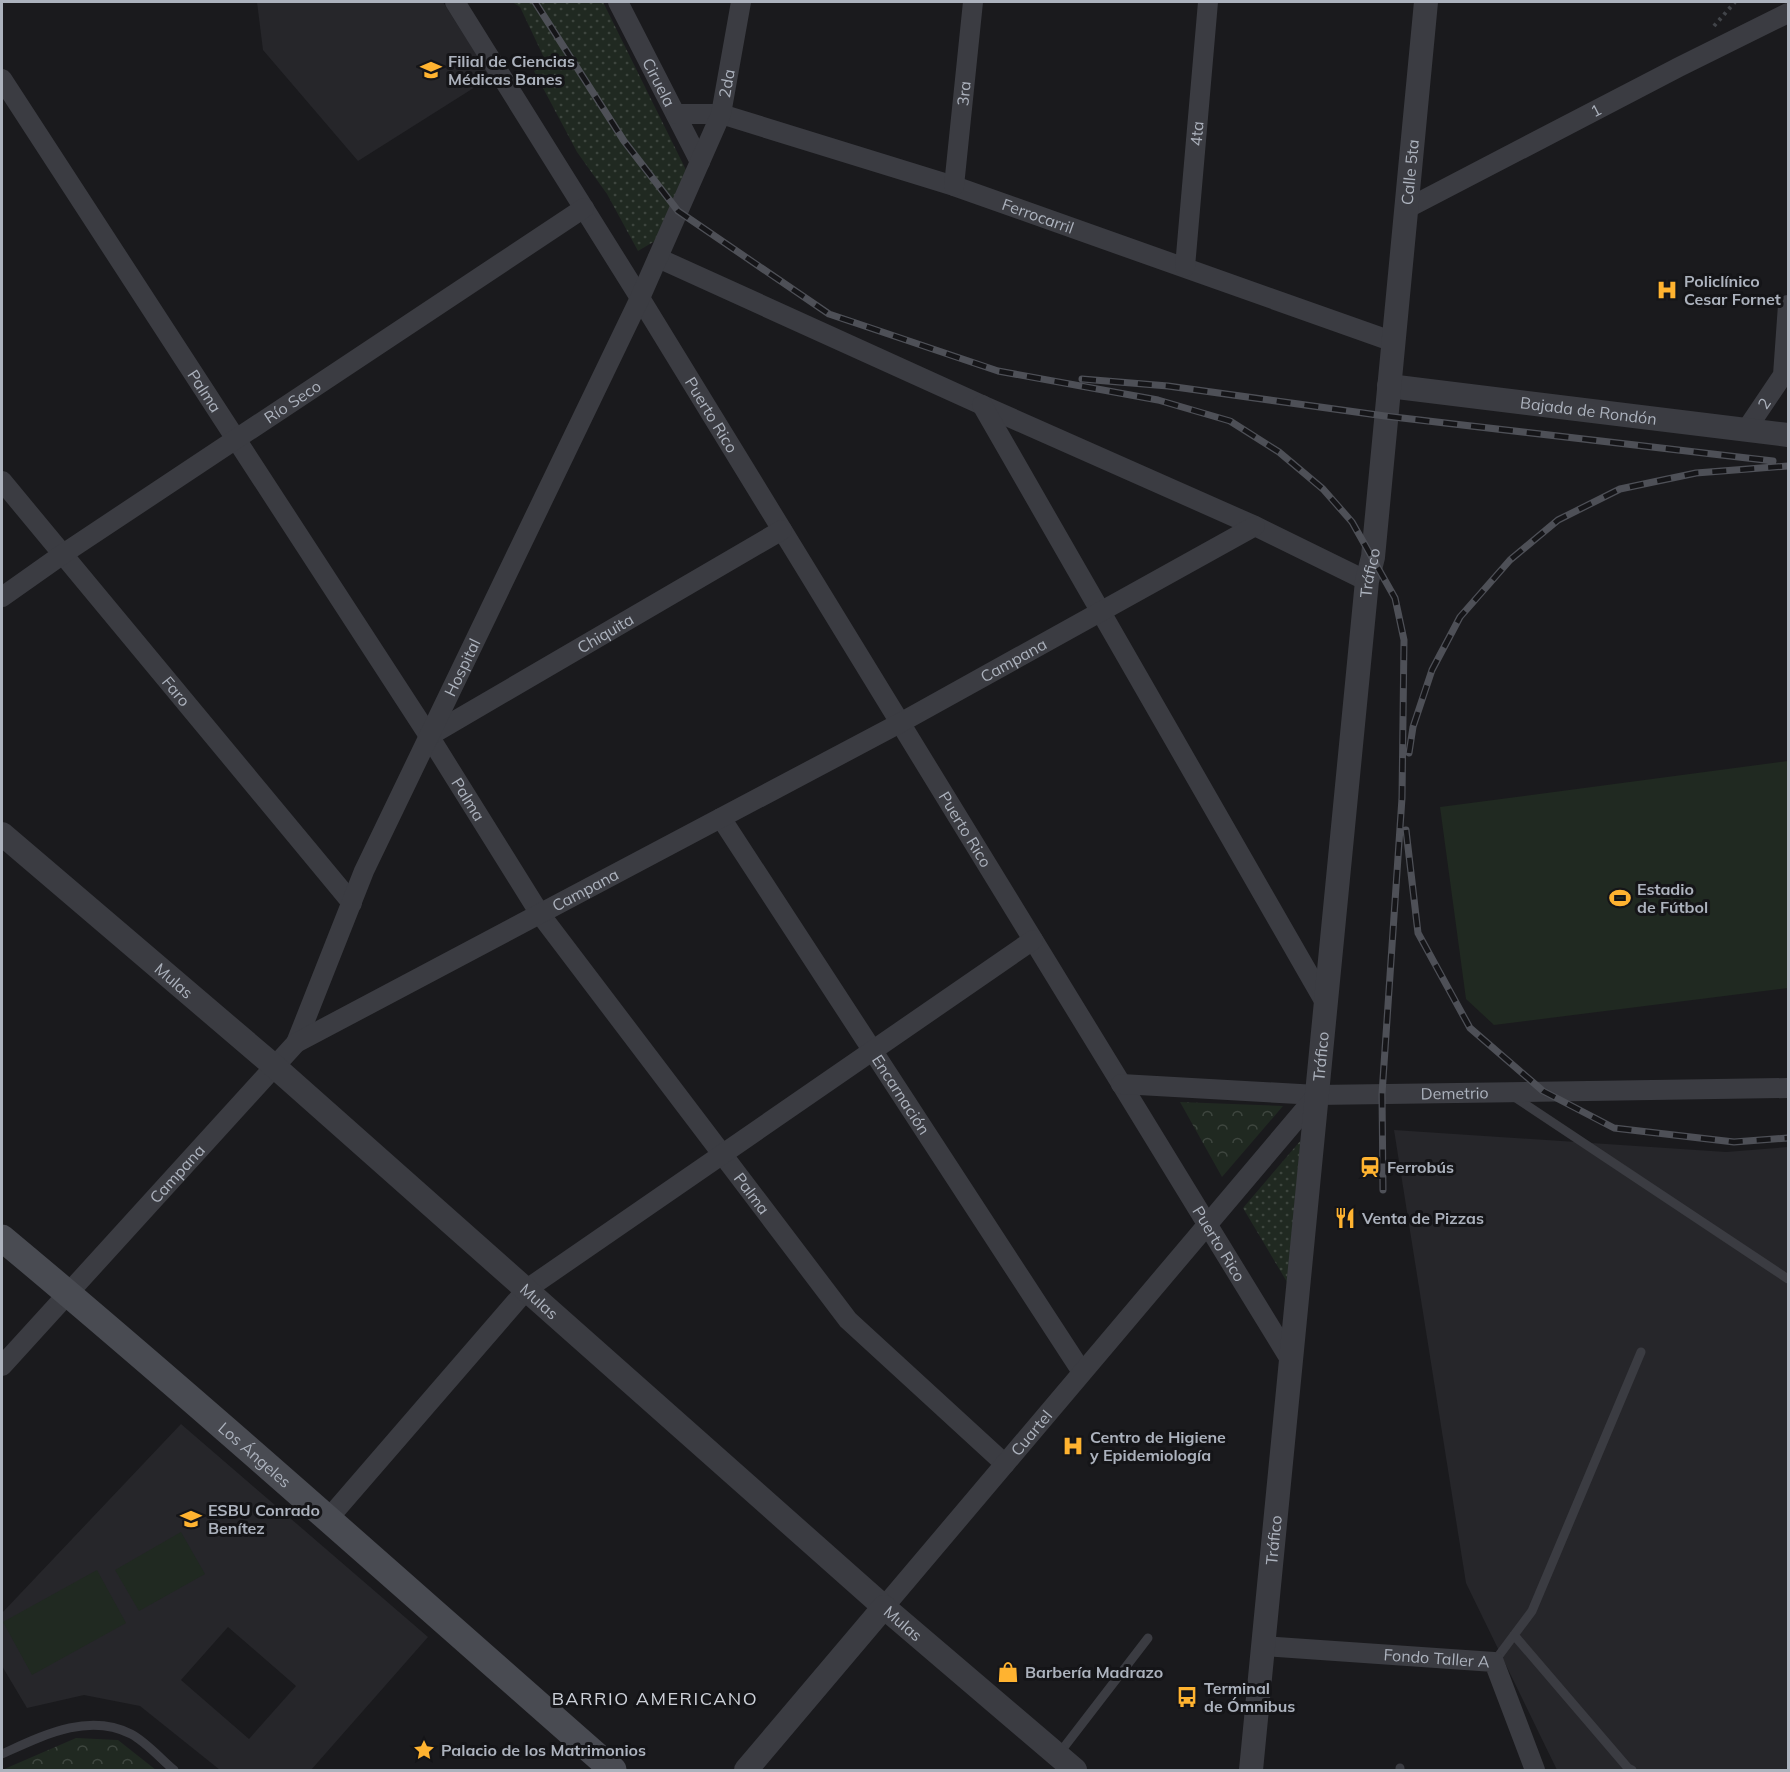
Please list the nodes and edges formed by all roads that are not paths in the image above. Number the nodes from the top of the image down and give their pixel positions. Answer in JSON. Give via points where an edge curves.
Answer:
{"nodes":[{"id":1,"x":455,"y":2,"type":"edge"},
{"id":2,"x":618,"y":2,"type":"edge"},
{"id":3,"x":741,"y":2,"type":"edge"},
{"id":4,"x":973,"y":2,"type":"edge"},
{"id":5,"x":1208,"y":2,"type":"edge"},
{"id":6,"x":1426,"y":2,"type":"edge"},
{"id":7,"x":1788,"y":13,"type":"edge"},
{"id":8,"x":2,"y":79,"type":"edge"},
{"id":9,"x":676,"y":114,"type":"junction"},
{"id":10,"x":721,"y":114,"type":"junction"},
{"id":11,"x":700,"y":162,"type":"junction"},
{"id":12,"x":954,"y":186,"type":"junction"},
{"id":13,"x":584,"y":208,"type":"junction"},
{"id":14,"x":1406,"y":209,"type":"junction"},
{"id":15,"x":658,"y":258,"type":"junction"},
{"id":16,"x":1185,"y":267,"type":"junction"},
{"id":17,"x":640,"y":298,"type":"junction"},
{"id":18,"x":1788,"y":305,"type":"edge"},
{"id":19,"x":1394,"y":342,"type":"junction"},
{"id":20,"x":1389,"y":386,"type":"junction"},
{"id":21,"x":982,"y":405,"type":"junction"},
{"id":22,"x":1746,"y":430,"type":"junction"},
{"id":23,"x":1788,"y":435,"type":"edge"},
{"id":24,"x":237,"y":440,"type":"junction"},
{"id":25,"x":2,"y":481,"type":"edge"},
{"id":26,"x":1256,"y":526,"type":"junction"},
{"id":27,"x":782,"y":530,"type":"junction"},
{"id":28,"x":63,"y":554,"type":"junction"},
{"id":29,"x":1367,"y":582,"type":"junction"},
{"id":30,"x":2,"y":597,"type":"edge"},
{"id":31,"x":1101,"y":610,"type":"junction"},
{"id":32,"x":900,"y":723,"type":"junction"},
{"id":33,"x":429,"y":736,"type":"junction"},
{"id":34,"x":721,"y":818,"type":"junction"},
{"id":35,"x":2,"y":834,"type":"edge"},
{"id":36,"x":352,"y":903,"type":"junction"},
{"id":37,"x":540,"y":914,"type":"junction"},
{"id":38,"x":1033,"y":940,"type":"junction"},
{"id":39,"x":1326,"y":1004,"type":"junction"},
{"id":40,"x":296,"y":1043,"type":"junction"},
{"id":41,"x":873,"y":1051,"type":"junction"},
{"id":42,"x":274,"y":1066,"type":"junction"},
{"id":43,"x":1121,"y":1083,"type":"junction"},
{"id":44,"x":1788,"y":1088,"type":"edge"},
{"id":45,"x":1507,"y":1092,"type":"junction"},
{"id":46,"x":1317,"y":1095,"type":"junction"},
{"id":47,"x":722,"y":1155,"type":"junction"},
{"id":48,"x":1207,"y":1224,"type":"junction"},
{"id":49,"x":2,"y":1238,"type":"edge"},
{"id":50,"x":1788,"y":1279,"type":"edge"},
{"id":51,"x":527,"y":1289,"type":"junction"},
{"id":52,"x":68,"y":1293,"type":"junction"},
{"id":53,"x":1641,"y":1352,"type":"dead end"},
{"id":54,"x":1291,"y":1361,"type":"junction"},
{"id":55,"x":2,"y":1366,"type":"edge"},
{"id":56,"x":1082,"y":1372,"type":"junction"},
{"id":57,"x":1005,"y":1464,"type":"junction"},
{"id":58,"x":327,"y":1519,"type":"junction"},
{"id":59,"x":884,"y":1606,"type":"junction"},
{"id":60,"x":1514,"y":1635,"type":"junction"},
{"id":61,"x":1148,"y":1638,"type":"dead end"},
{"id":62,"x":1263,"y":1646,"type":"junction"},
{"id":63,"x":1494,"y":1662,"type":"junction"},
{"id":64,"x":2,"y":1754,"type":"edge"},
{"id":65,"x":1066,"y":1763,"type":"edge"},
{"id":66,"x":174,"y":1770,"type":"edge"},
{"id":67,"x":613,"y":1770,"type":"edge"},
{"id":68,"x":746,"y":1770,"type":"edge"},
{"id":69,"x":1251,"y":1770,"type":"edge"},
{"id":70,"x":1535,"y":1770,"type":"edge"},
{"id":71,"x":1632,"y":1770,"type":"edge"}],
"edges":[{"from":1,"to":13,"type":"street","name":"Puerto Rico"},
{"from":2,"to":9,"type":"street","name":"Ciruela"},
{"from":3,"to":10,"type":"street","name":"2da"},
{"from":4,"to":12,"type":"street","name":"3ra"},
{"from":5,"to":16,"type":"street","name":"4ta"},
{"from":6,"to":14,"type":"street","name":"Calle 5ta"},
{"from":7,"to":14,"type":"street","name":"1"},
{"from":8,"to":24,"type":"street","name":"Palma"},
{"from":9,"to":10,"type":"street","name":"Ferrocarril"},
{"from":9,"to":11,"type":"street","name":"Ciruela"},
{"from":10,"to":11,"type":"street","name":"2da"},
{"from":10,"to":12,"type":"street","name":"Ferrocarril"},
{"from":11,"to":15,"type":"street"},
{"from":12,"to":16,"type":"street","name":"Ferrocarril"},
{"from":13,"to":17,"type":"street","name":"Puerto Rico"},
{"from":13,"to":24,"type":"street","name":"Río Seco"},
{"from":14,"to":19,"type":"street","name":"Calle 5ta"},
{"from":15,"to":17,"type":"street"},
{"from":15,"to":21,"type":"street"},
{"from":16,"to":19,"type":"street","name":"Ferrocarril"},
{"from":17,"to":27,"type":"street","name":"Puerto Rico"},
{"from":17,"to":33,"type":"street","name":"Hospital"},
{"from":18,"to":22,"type":"street","name":"2","via":[[1783,375]]},
{"from":19,"to":20,"type":"street","name":"Tráfico"},
{"from":20,"to":22,"type":"street","name":"Bajada de Rondón"},
{"from":20,"to":29,"type":"street","name":"Tráfico"},
{"from":21,"to":26,"type":"street"},
{"from":21,"to":31,"type":"street"},
{"from":22,"to":23,"type":"street","name":"Bajada de Rondón"},
{"from":24,"to":28,"type":"street","name":"Río Seco"},
{"from":24,"to":33,"type":"street","name":"Palma"},
{"from":25,"to":28,"type":"street","name":"Faro"},
{"from":26,"to":29,"type":"street"},
{"from":26,"to":31,"type":"street","name":"Campana"},
{"from":27,"to":32,"type":"street","name":"Puerto Rico"},
{"from":27,"to":33,"type":"street","name":"Chiquita"},
{"from":28,"to":30,"type":"street","name":"Río Seco"},
{"from":28,"to":36,"type":"street","name":"Faro"},
{"from":29,"to":39,"type":"street","name":"Tráfico"},
{"from":31,"to":32,"type":"street","name":"Campana"},
{"from":31,"to":39,"type":"street"},
{"from":32,"to":34,"type":"street","name":"Campana"},
{"from":32,"to":38,"type":"street","name":"Puerto Rico"},
{"from":33,"to":36,"type":"street","name":"Hospital"},
{"from":33,"to":37,"type":"street","name":"Palma"},
{"from":34,"to":37,"type":"street","name":"Campana"},
{"from":34,"to":41,"type":"street","name":"Encarnación"},
{"from":35,"to":42,"type":"street","name":"Mulas"},
{"from":36,"to":40,"type":"street","name":"Hospital"},
{"from":37,"to":40,"type":"street","name":"Campana"},
{"from":37,"to":47,"type":"street","name":"Palma"},
{"from":38,"to":41,"type":"street"},
{"from":38,"to":43,"type":"street","name":"Puerto Rico"},
{"from":39,"to":46,"type":"street","name":"Tráfico"},
{"from":40,"to":42,"type":"street","name":"Campana"},
{"from":41,"to":47,"type":"street"},
{"from":41,"to":56,"type":"street","name":"Encarnación"},
{"from":42,"to":51,"type":"street","name":"Mulas"},
{"from":42,"to":52,"type":"street","name":"Campana"},
{"from":43,"to":46,"type":"street","name":"Demetrio"},
{"from":43,"to":48,"type":"street","name":"Puerto Rico"},
{"from":44,"to":45,"type":"street","name":"Demetrio"},
{"from":45,"to":46,"type":"street","name":"Demetrio"},
{"from":45,"to":50,"type":"lane"},
{"from":46,"to":48,"type":"street","name":"Cuartel"},
{"from":46,"to":54,"type":"street","name":"Tráfico"},
{"from":47,"to":51,"type":"street"},
{"from":47,"to":57,"type":"street","name":"Palma","via":[[848,1320]]},
{"from":48,"to":54,"type":"street","name":"Puerto Rico"},
{"from":48,"to":56,"type":"street","name":"Cuartel"},
{"from":49,"to":52,"type":"main road","name":"Los Ángeles"},
{"from":51,"to":58,"type":"street"},
{"from":51,"to":59,"type":"street","name":"Mulas"},
{"from":52,"to":55,"type":"street","name":"Campana"},
{"from":52,"to":58,"type":"main road","name":"Los Ángeles"},
{"from":53,"to":60,"type":"lane","via":[[1532,1611]]},
{"from":54,"to":62,"type":"street","name":"Tráfico"},
{"from":56,"to":57,"type":"street","name":"Cuartel"},
{"from":57,"to":59,"type":"street","name":"Cuartel"},
{"from":58,"to":67,"type":"main road","name":"Los Ángeles"},
{"from":59,"to":65,"type":"street","name":"Mulas"},
{"from":59,"to":68,"type":"street","name":"Cuartel"},
{"from":60,"to":63,"type":"lane"},
{"from":60,"to":71,"type":"lane"},
{"from":61,"to":65,"type":"lane"},
{"from":62,"to":63,"type":"street","name":"Fondo Taller A"},
{"from":62,"to":69,"type":"street","name":"Tráfico"},
{"from":63,"to":70,"type":"street","name":"Fondo Taller A"},
{"from":64,"to":66,"type":"lane","via":[[46,1734],[85,1724],[132,1734]]}]}
